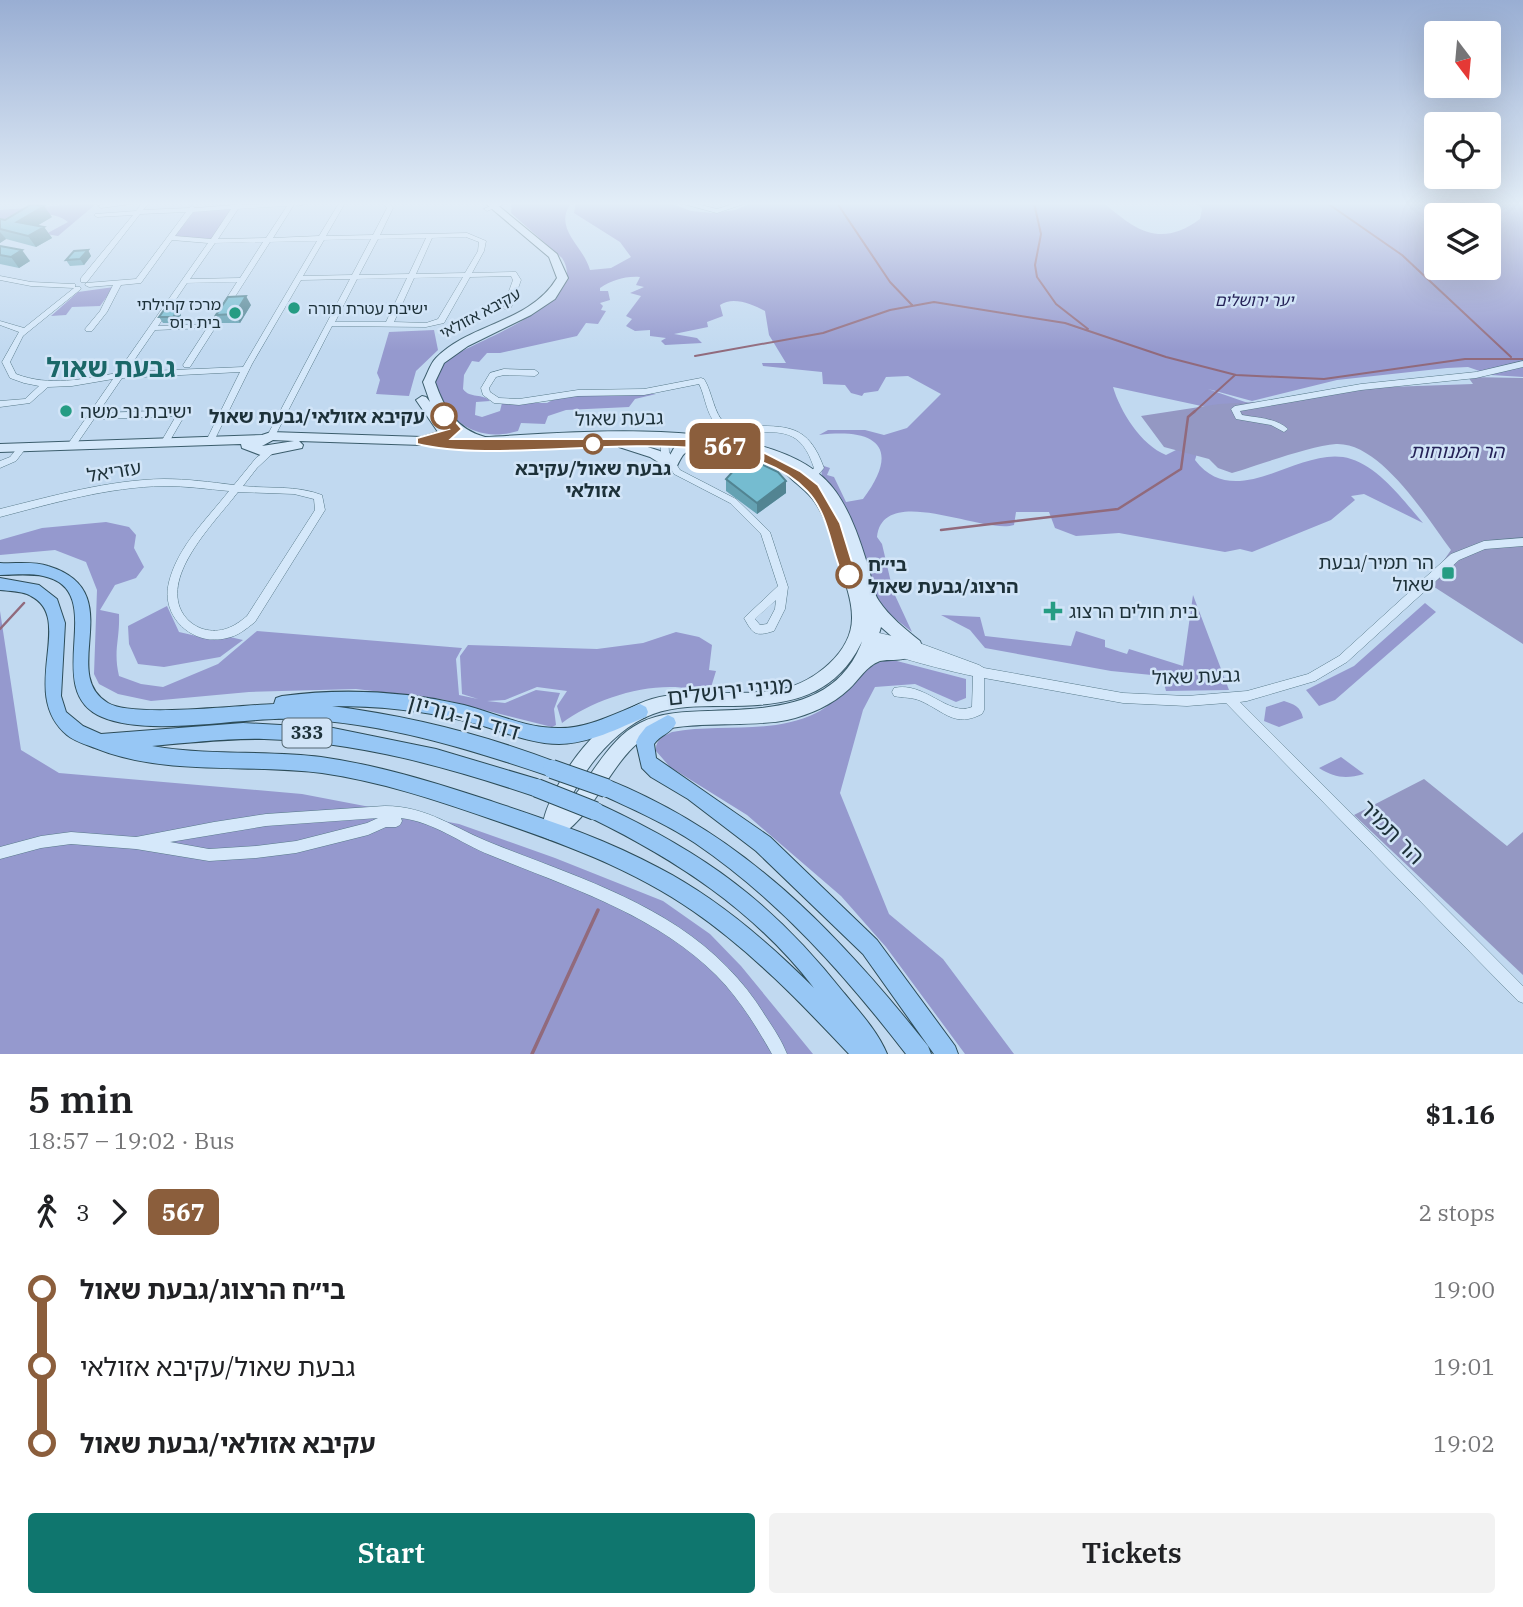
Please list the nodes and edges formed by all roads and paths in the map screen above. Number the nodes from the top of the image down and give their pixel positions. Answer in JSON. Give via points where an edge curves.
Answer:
{"nodes":[{"id":1,"x":109,"y":252,"type":"edge"},
{"id":2,"x":160,"y":252,"type":"edge"},
{"id":3,"x":206,"y":252,"type":"edge"},
{"id":4,"x":260,"y":252,"type":"edge"},
{"id":5,"x":315,"y":252,"type":"edge"},
{"id":6,"x":367,"y":252,"type":"edge"},
{"id":7,"x":422,"y":252,"type":"edge"},
{"id":8,"x":480,"y":252,"type":"edge"},
{"id":9,"x":542,"y":252,"type":"edge"},
{"id":10,"x":548,"y":252,"type":"edge"},
{"id":11,"x":466,"y":275,"type":"junction"},
{"id":12,"x":411,"y":276,"type":"junction"},
{"id":13,"x":353,"y":277,"type":"junction"},
{"id":14,"x":0,"y":278,"type":"edge"},
{"id":15,"x":298,"y":278,"type":"junction"},
{"id":16,"x":241,"y":280,"type":"junction"},
{"id":17,"x":186,"y":281,"type":"junction"},
{"id":18,"x":86,"y":283,"type":"junction"},
{"id":19,"x":118,"y":283,"type":"junction"},
{"id":20,"x":74,"y":288,"type":"junction"},
{"id":21,"x":507,"y":308,"type":"dead end"},
{"id":22,"x":329,"y":324,"type":"junction"},
{"id":23,"x":1,"y":325,"type":"edge"},
{"id":24,"x":389,"y":325,"type":"junction"},
{"id":25,"x":210,"y":326,"type":"junction"},
{"id":26,"x":153,"y":328,"type":"junction"},
{"id":27,"x":89,"y":329,"type":"dead end"},
{"id":28,"x":25,"y":331,"type":"junction"},
{"id":29,"x":1523,"y":364,"type":"edge"},
{"id":30,"x":187,"y":365,"type":"dead end"},
{"id":31,"x":246,"y":369,"type":"junction"},
{"id":32,"x":535,"y":373,"type":"dead end"},
{"id":33,"x":120,"y":376,"type":"junction"},
{"id":34,"x":46,"y":384,"type":"junction"},
{"id":35,"x":0,"y":404,"type":"edge"},
{"id":36,"x":103,"y":416,"type":"dead end"},
{"id":37,"x":433,"y":419,"type":"junction"},
{"id":38,"x":1284,"y":429,"type":"dead end"},
{"id":39,"x":450,"y":432,"type":"junction"},
{"id":40,"x":333,"y":439,"type":"junction"},
{"id":41,"x":413,"y":439,"type":"junction"},
{"id":42,"x":664,"y":440,"type":"junction"},
{"id":43,"x":209,"y":441,"type":"junction"},
{"id":44,"x":165,"y":442,"type":"junction"},
{"id":45,"x":701,"y":443,"type":"junction"},
{"id":46,"x":624,"y":444,"type":"junction"},
{"id":47,"x":267,"y":445,"type":"junction"},
{"id":48,"x":470,"y":445,"type":"junction"},
{"id":49,"x":71,"y":446,"type":"junction"},
{"id":50,"x":319,"y":446,"type":"junction"},
{"id":51,"x":22,"y":448,"type":"junction"},
{"id":52,"x":0,"y":449,"type":"edge"},
{"id":53,"x":0,"y":465,"type":"edge"},
{"id":54,"x":671,"y":465,"type":"junction"},
{"id":55,"x":811,"y":479,"type":"junction"},
{"id":56,"x":236,"y":489,"type":"junction"},
{"id":57,"x":0,"y":513,"type":"edge"},
{"id":58,"x":1523,"y":542,"type":"edge"},
{"id":59,"x":0,"y":569,"type":"edge"},
{"id":60,"x":0,"y":584,"type":"edge"},
{"id":61,"x":783,"y":587,"type":"dead end"},
{"id":62,"x":869,"y":596,"type":"junction"},
{"id":63,"x":868,"y":637,"type":"junction"},
{"id":64,"x":908,"y":649,"type":"junction"},
{"id":65,"x":979,"y":670,"type":"junction"},
{"id":66,"x":854,"y":672,"type":"junction"},
{"id":67,"x":898,"y":692,"type":"dead end"},
{"id":68,"x":1229,"y":698,"type":"junction"},
{"id":69,"x":640,"y":712,"type":"junction"},
{"id":70,"x":218,"y":713,"type":"junction"},
{"id":71,"x":668,"y":723,"type":"junction"},
{"id":72,"x":72,"y":729,"type":"junction"},
{"id":73,"x":396,"y":821,"type":"dead end"},
{"id":74,"x":551,"y":831,"type":"junction"},
{"id":75,"x":136,"y":843,"type":"junction"},
{"id":76,"x":0,"y":853,"type":"edge"},
{"id":77,"x":1523,"y":996,"type":"edge"},
{"id":78,"x":780,"y":1054,"type":"edge"},
{"id":79,"x":864,"y":1054,"type":"edge"},
{"id":80,"x":876,"y":1054,"type":"edge"},
{"id":81,"x":920,"y":1054,"type":"edge"},
{"id":82,"x":947,"y":1054,"type":"edge"}],
"edges":[{"from":1,"to":18,"type":"street"},
{"from":2,"to":19,"type":"street","via":[[138,281]]},
{"from":3,"to":17,"type":"street"},
{"from":4,"to":16,"type":"street"},
{"from":5,"to":15,"type":"street"},
{"from":6,"to":13,"type":"street"},
{"from":7,"to":12,"type":"street"},
{"from":8,"to":11,"type":"street"},
{"from":9,"to":37,"type":"street","name":"עקיבא אזולאי","via":[[553,265],[549,290],[531,307],[448,349],[427,366],[420,388]]},
{"from":10,"to":39,"type":"street","name":"עקיבא אזולאי","via":[[559,265],[555,290],[537,307],[450,352],[433,367],[428,378],[429,397]]},
{"from":11,"to":12,"type":"street"},
{"from":11,"to":21,"type":"street","via":[[513,274],[517,281]]},
{"from":11,"to":24,"type":"street","via":[[441,321]]},
{"from":12,"to":13,"type":"street"},
{"from":12,"to":24,"type":"street"},
{"from":13,"to":15,"type":"street"},
{"from":13,"to":22,"type":"street"},
{"from":14,"to":20,"type":"street"},
{"from":15,"to":31,"type":"street"},
{"from":16,"to":17,"type":"street"},
{"from":16,"to":25,"type":"street"},
{"from":17,"to":26,"type":"street"},
{"from":18,"to":19,"type":"street"},
{"from":18,"to":20,"type":"street"},
{"from":19,"to":27,"type":"street"},
{"from":20,"to":28,"type":"street"},
{"from":22,"to":24,"type":"street"},
{"from":22,"to":47,"type":"street"},
{"from":23,"to":28,"type":"street"},
{"from":25,"to":26,"type":"street"},
{"from":25,"to":30,"type":"street"},
{"from":26,"to":33,"type":"street"},
{"from":28,"to":34,"type":"street","via":[[8,354],[6,367],[20,380]]},
{"from":29,"to":38,"type":"street","via":[[1476,375],[1360,387],[1235,409],[1239,417]]},
{"from":31,"to":33,"type":"street"},
{"from":31,"to":43,"type":"street"},
{"from":32,"to":55,"type":"street","via":[[493,376],[486,393],[497,401],[519,402],[578,393],[644,392],[701,381],[716,419],[725,427],[780,429],[805,439],[819,468]]},
{"from":33,"to":34,"type":"street"},
{"from":33,"to":49,"type":"street"},
{"from":34,"to":35,"type":"street","via":[[27,401]]},
{"from":36,"to":44,"type":"street","via":[[182,413]]},
{"from":37,"to":39,"type":"street","name":"עקיבא אזולאי"},
{"from":37,"to":41,"type":"street","via":[[430,429]]},
{"from":39,"to":41,"type":"street"},
{"from":39,"to":42,"type":"street","name":"גבעת שאול","via":[[485,441]]},
{"from":39,"to":48,"type":"street","name":"גבעת שאול"},
{"from":40,"to":41,"type":"street"},
{"from":40,"to":47,"type":"street"},
{"from":40,"to":50,"type":"street"},
{"from":41,"to":48,"type":"street"},
{"from":41,"to":50,"type":"street","via":[[367,446]]},
{"from":42,"to":45,"type":"street","name":"גבעת שאול"},
{"from":42,"to":46,"type":"street","name":"גבעת שאול"},
{"from":42,"to":54,"type":"street"},
{"from":42,"to":55,"type":"street","name":"גבעת שאול","via":[[708,438],[750,446],[792,463]]},
{"from":43,"to":44,"type":"street"},
{"from":43,"to":47,"type":"street"},
{"from":44,"to":49,"type":"street"},
{"from":45,"to":54,"type":"street","via":[[679,452]]},
{"from":45,"to":55,"type":"street","name":"גבעת שאול","via":[[754,453]]},
{"from":46,"to":48,"type":"street","name":"גבעת שאול"},
{"from":46,"to":54,"type":"street","via":[[655,454]]},
{"from":47,"to":50,"type":"street"},
{"from":47,"to":56,"type":"street"},
{"from":49,"to":51,"type":"street"},
{"from":51,"to":52,"type":"street"},
{"from":51,"to":53,"type":"street"},
{"from":54,"to":61,"type":"street","via":[[683,477],[733,501],[761,525]]},
{"from":55,"to":62,"type":"street","name":"גבעת שאול","via":[[828,490],[844,521]]},
{"from":55,"to":63,"type":"street","name":"גבעת שאול","via":[[833,523]]},
{"from":56,"to":56,"type":"street","name":"עזריאל","via":[[176,574],[172,603],[180,622],[190,630],[220,635],[246,625],[320,510],[319,496]]},
{"from":56,"to":57,"type":"street","name":"עזריאל","via":[[138,484]]},
{"from":58,"to":68,"type":"street","name":"גבעת שאול","via":[[1501,542],[1455,557],[1326,670],[1289,686]]},
{"from":59,"to":70,"type":"main road","name":"דוד בן-גוריון","number":"333","via":[[48,572],[70,582],[79,593],[85,617],[80,684],[92,704],[125,715]]},
{"from":60,"to":72,"type":"main road","via":[[42,594],[57,611],[52,689],[56,707]]},
{"from":62,"to":63,"type":"street","name":"גבעת שאול","via":[[875,621]]},
{"from":62,"to":64,"type":"street"},
{"from":63,"to":64,"type":"street","name":"גבעת שאול"},
{"from":63,"to":66,"type":"street","name":"מגיני ירושלים"},
{"from":63,"to":69,"type":"street","name":"מגיני ירושלים","via":[[834,673],[804,691],[741,701],[667,704]]},
{"from":64,"to":65,"type":"street","name":"גבעת שאול","via":[[957,668]]},
{"from":64,"to":66,"type":"street","via":[[876,655]]},
{"from":65,"to":67,"type":"street","via":[[980,701],[972,714],[951,714],[921,696]]},
{"from":65,"to":68,"type":"street","name":"גבעת שאול","via":[[1123,698]]},
{"from":66,"to":71,"type":"street","name":"מגיני ירושלים","via":[[837,692],[794,712]]},
{"from":68,"to":77,"type":"street","name":"הר תמיר"},
{"from":69,"to":70,"type":"main road","via":[[559,736],[389,700],[287,702]]},
{"from":69,"to":74,"type":"street","name":"מגיני ירושלים","via":[[606,736],[589,757],[562,796]]},
{"from":70,"to":81,"type":"main road","name":"דוד בן-גוריון","number":"333","bridge":true,"via":[[296,711],[393,722],[552,769],[680,822],[760,879],[849,964]]},
{"from":71,"to":74,"type":"street","name":"מגיני ירושלים","via":[[653,725],[632,737],[570,815]]},
{"from":71,"to":82,"type":"main road","via":[[645,742],[648,762],[762,844],[820,896],[870,947]]},
{"from":72,"to":74,"type":"main road","via":[[103,745],[138,753],[292,762],[387,778]]},
{"from":72,"to":80,"type":"main road","number":"333","bridge":true,"via":[[86,736],[122,740],[259,731],[331,735],[432,754],[595,811],[695,862],[741,898],[834,992]]},
{"from":73,"to":75,"type":"street","via":[[296,847],[256,852],[209,855]]},
{"from":74,"to":79,"type":"main road","via":[[674,886],[780,968]]},
{"from":75,"to":76,"type":"street","via":[[61,838]]},
{"from":75,"to":78,"type":"street","via":[[283,816],[407,813],[441,822],[470,841],[592,890],[659,924],[712,961],[750,1006]]}]}
